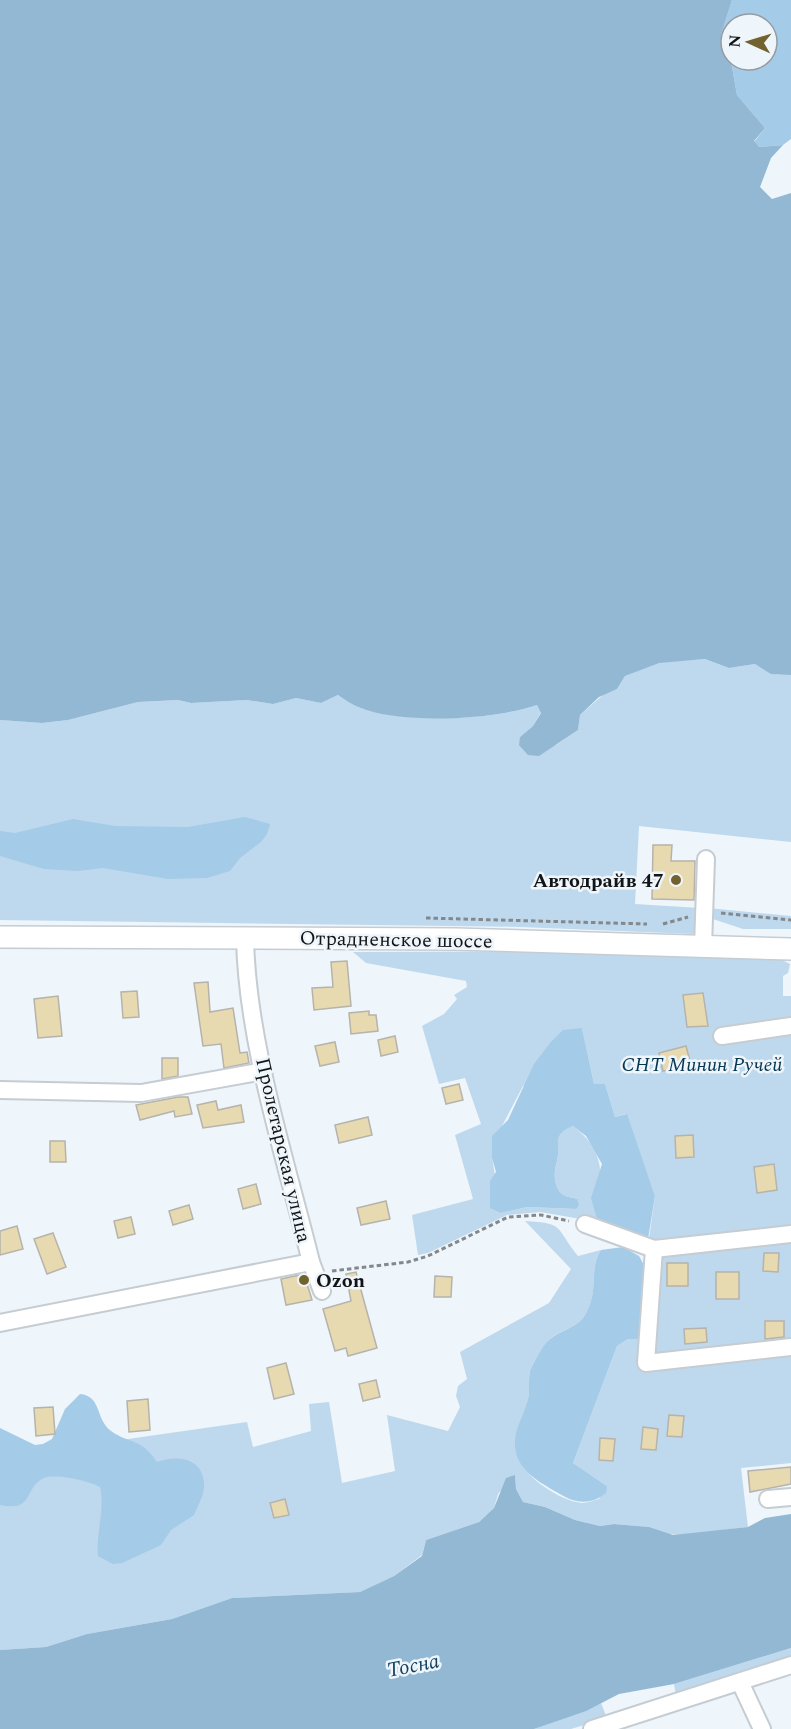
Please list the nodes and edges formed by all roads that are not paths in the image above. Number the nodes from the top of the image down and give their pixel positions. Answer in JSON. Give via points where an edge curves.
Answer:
{"nodes":[{"id":1,"x":706,"y":859,"type":"dead end"},
{"id":2,"x":0,"y":937,"type":"edge"},
{"id":3,"x":245,"y":938,"type":"junction"},
{"id":4,"x":703,"y":947,"type":"junction"},
{"id":5,"x":791,"y":949,"type":"edge"},
{"id":6,"x":791,"y":1026,"type":"edge"},
{"id":7,"x":722,"y":1036,"type":"dead end"},
{"id":8,"x":264,"y":1071,"type":"junction"},
{"id":9,"x":0,"y":1090,"type":"edge"},
{"id":10,"x":585,"y":1224,"type":"road end"},
{"id":11,"x":791,"y":1234,"type":"edge"},
{"id":12,"x":654,"y":1249,"type":"junction"},
{"id":13,"x":313,"y":1267,"type":"junction"},
{"id":14,"x":322,"y":1291,"type":"dead end"},
{"id":15,"x":0,"y":1323,"type":"edge"},
{"id":16,"x":791,"y":1347,"type":"edge"},
{"id":17,"x":791,"y":1497,"type":"edge"},
{"id":18,"x":768,"y":1499,"type":"dead end"},
{"id":19,"x":791,"y":1665,"type":"edge"},
{"id":20,"x":740,"y":1682,"type":"junction"},
{"id":21,"x":592,"y":1729,"type":"edge"},
{"id":22,"x":762,"y":1729,"type":"edge"}],
"edges":[{"from":1,"to":4,"type":"street"},
{"from":2,"to":3,"type":"main road","name":"Отрадненское шоссе"},
{"from":3,"to":4,"type":"main road","name":"Отрадненское шоссе","via":[[456,939]]},
{"from":3,"to":8,"type":"street","name":"Пролетарская улица","via":[[246,971]]},
{"from":4,"to":5,"type":"main road","name":"Отрадненское шоссе"},
{"from":6,"to":7,"type":"street"},
{"from":8,"to":9,"type":"street","via":[[141,1093]]},
{"from":8,"to":13,"type":"street","name":"Пролетарская улица"},
{"from":10,"to":12,"type":"street"},
{"from":11,"to":12,"type":"street"},
{"from":12,"to":16,"type":"street","via":[[646,1363]]},
{"from":13,"to":14,"type":"street"},
{"from":13,"to":15,"type":"street","name":"Пролетарская улица"},
{"from":17,"to":18,"type":"street"},
{"from":19,"to":20,"type":"street"},
{"from":20,"to":21,"type":"street"},
{"from":20,"to":22,"type":"street"}]}
